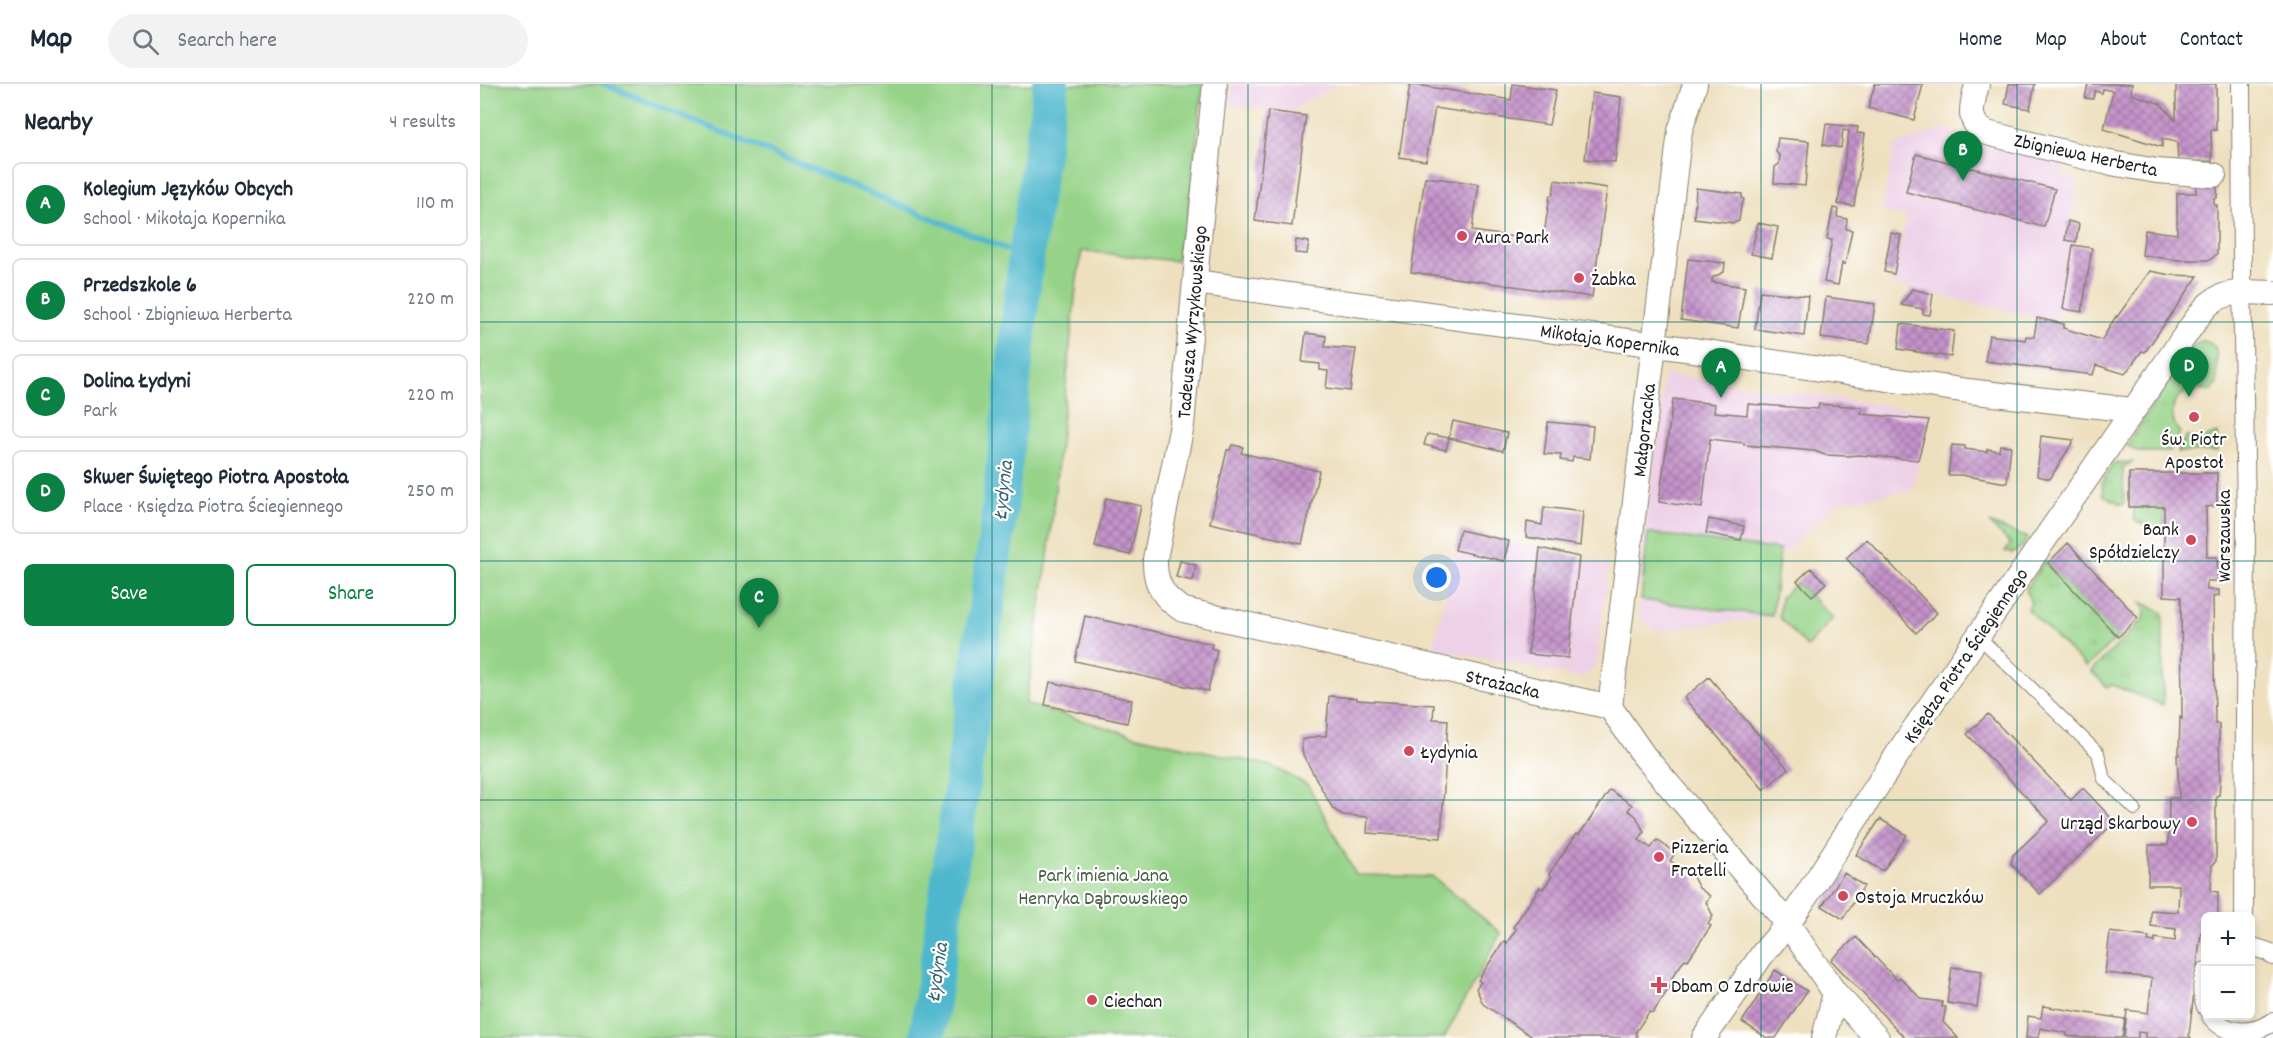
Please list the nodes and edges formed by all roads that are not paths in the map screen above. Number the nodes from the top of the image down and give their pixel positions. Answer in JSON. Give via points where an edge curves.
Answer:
{"nodes":[{"id":1,"x":1215,"y":84,"type":"edge"},
{"id":2,"x":1695,"y":84,"type":"edge"},
{"id":3,"x":1977,"y":84,"type":"edge"},
{"id":4,"x":2241,"y":84,"type":"edge"},
{"id":5,"x":2214,"y":175,"type":"joint"},
{"id":6,"x":2241,"y":176,"type":"junction"},
{"id":7,"x":1195,"y":282,"type":"junction"},
{"id":8,"x":2242,"y":291,"type":"junction"},
{"id":9,"x":2273,"y":293,"type":"edge"},
{"id":10,"x":1653,"y":345,"type":"junction"},
{"id":11,"x":2132,"y":410,"type":"junction"},
{"id":12,"x":1155,"y":559,"type":"joint"},
{"id":13,"x":1978,"y":636,"type":"junction"},
{"id":14,"x":1610,"y":707,"type":"junction"},
{"id":15,"x":2135,"y":809,"type":"dead end"},
{"id":16,"x":2244,"y":912,"type":"edge"},
{"id":17,"x":1788,"y":924,"type":"junction"},
{"id":18,"x":2255,"y":948,"type":"edge"},
{"id":19,"x":2273,"y":956,"type":"edge"},
{"id":20,"x":1834,"y":993,"type":"junction"},
{"id":21,"x":2216,"y":1020,"type":"edge"},
{"id":22,"x":2273,"y":1022,"type":"edge"},
{"id":23,"x":1704,"y":1038,"type":"edge"},
{"id":24,"x":1824,"y":1038,"type":"edge"},
{"id":25,"x":1877,"y":1038,"type":"edge"}],
"edges":[{"from":1,"to":7,"type":"street","name":"Tadeusza Wyrzykowskiego"},
{"from":2,"to":10,"type":"street","name":"Małgorzacka","via":[[1680,131]]},
{"from":3,"to":5,"type":"street","name":"Zbigniewa Herberta","via":[[1972,122],[1987,133],[2105,162]]},
{"from":4,"to":6,"type":"street","name":"Warszawska"},
{"from":5,"to":6,"type":"street","name":"Zbigniewa Herberta"},
{"from":6,"to":8,"type":"street","name":"Warszawska"},
{"from":7,"to":10,"type":"street","name":"Mikołaja Kopernika"},
{"from":7,"to":12,"type":"street","name":"Tadeusza Wyrzykowskiego","via":[[1182,425]]},
{"from":8,"to":9,"type":"street"},
{"from":8,"to":11,"type":"street","name":"Księdza Piotra Ściegiennego","via":[[2209,304]]},
{"from":8,"to":16,"type":"street","name":"Warszawska","via":[[2246,517]]},
{"from":10,"to":11,"type":"street","name":"Mikołaja Kopernika","via":[[1968,392]]},
{"from":10,"to":14,"type":"street","name":"Małgorzacka"},
{"from":11,"to":13,"type":"street","name":"Księdza Piotra Ściegiennego"},
{"from":12,"to":14,"type":"street","name":"Strażacka","via":[[1158,585],[1184,610]]},
{"from":13,"to":15,"type":"lane","via":[[2098,753],[2104,780]]},
{"from":13,"to":17,"type":"street","name":"Księdza Piotra Ściegiennego"},
{"from":14,"to":17,"type":"street","via":[[1644,756]]},
{"from":17,"to":20,"type":"street"},
{"from":17,"to":23,"type":"street","name":"Księdza Piotra Ściegiennego"},
{"from":18,"to":19,"type":"street"},
{"from":20,"to":24,"type":"street"},
{"from":20,"to":25,"type":"street"},
{"from":21,"to":22,"type":"street","via":[[2226,1029],[2239,1032],[2252,1032]]}]}
